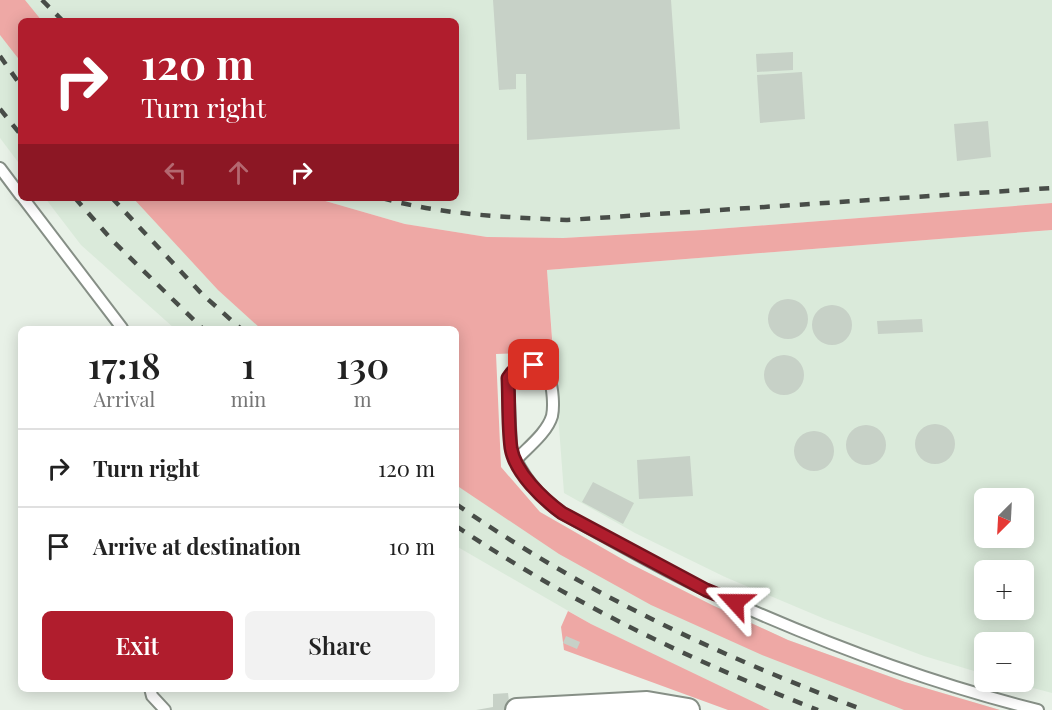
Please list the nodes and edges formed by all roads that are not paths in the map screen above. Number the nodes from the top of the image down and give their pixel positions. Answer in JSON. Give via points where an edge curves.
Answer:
{"nodes":[{"id":1,"x":0,"y":168,"type":"edge"},
{"id":2,"x":18,"y":192,"type":"edge"},
{"id":3,"x":25,"y":201,"type":"edge"},
{"id":4,"x":120,"y":326,"type":"edge"},
{"id":5,"x":516,"y":460,"type":"junction"},
{"id":6,"x":151,"y":692,"type":"edge"},
{"id":7,"x":165,"y":710,"type":"edge"},
{"id":8,"x":517,"y":710,"type":"edge"},
{"id":9,"x":688,"y":710,"type":"edge"},
{"id":10,"x":1038,"y":710,"type":"edge"}],
"edges":[{"from":1,"to":2,"type":"lane"},
{"from":3,"to":4,"type":"lane"},
{"from":5,"to":5,"type":"lane","via":[[511,449],[508,378],[513,369],[534,365],[549,378],[552,417]]},
{"from":5,"to":10,"type":"lane","via":[[534,489],[562,513],[706,590],[864,657]]},
{"from":6,"to":7,"type":"lane"},
{"from":8,"to":9,"type":"street","via":[[647,703]]}]}
